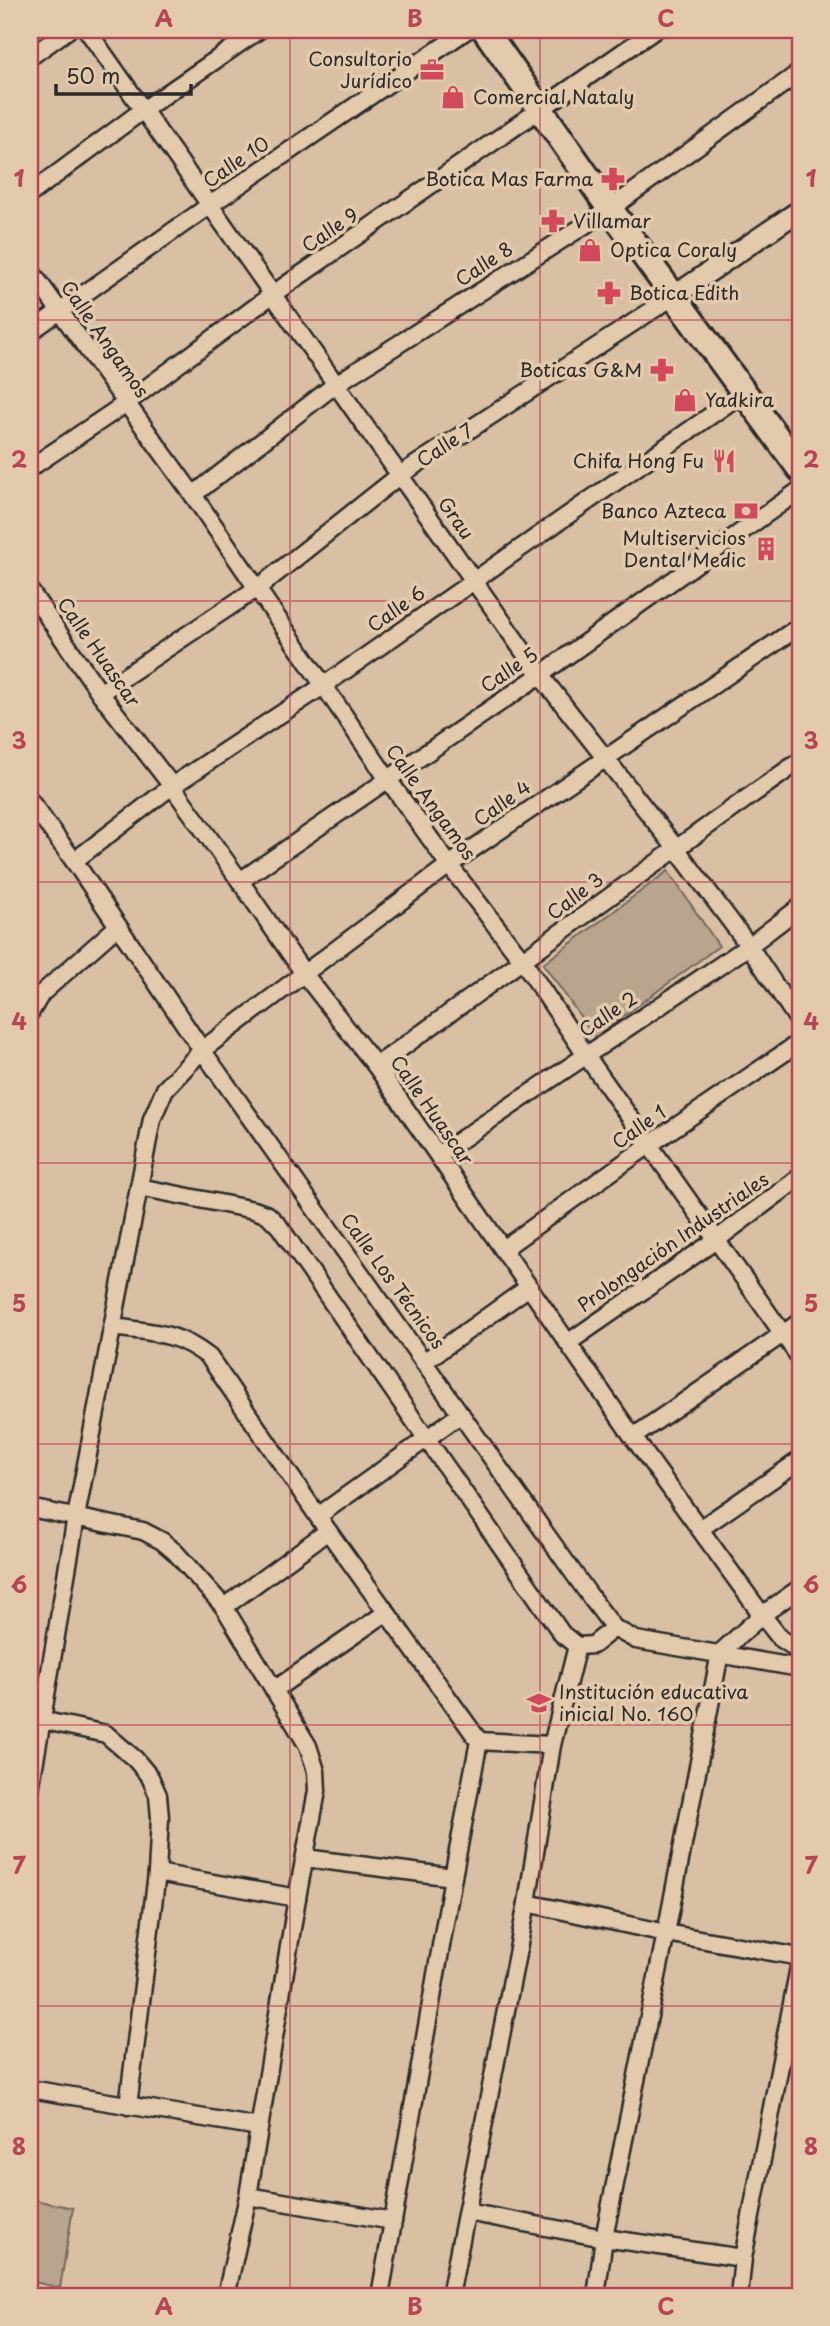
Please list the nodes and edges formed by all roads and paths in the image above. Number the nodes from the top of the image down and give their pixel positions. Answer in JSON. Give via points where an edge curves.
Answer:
{"nodes":[{"id":1,"x":68,"y":30,"type":"edge"},
{"id":2,"x":87,"y":30,"type":"edge"},
{"id":3,"x":259,"y":30,"type":"edge"},
{"id":4,"x":467,"y":30,"type":"edge"},
{"id":5,"x":485,"y":30,"type":"edge"},
{"id":6,"x":655,"y":30,"type":"edge"},
{"id":7,"x":30,"y":57,"type":"edge"},
{"id":8,"x":800,"y":72,"type":"edge"},
{"id":9,"x":144,"y":110,"type":"junction"},
{"id":10,"x":541,"y":110,"type":"junction"},
{"id":11,"x":30,"y":194,"type":"edge"},
{"id":12,"x":210,"y":205,"type":"junction"},
{"id":13,"x":610,"y":209,"type":"junction"},
{"id":14,"x":800,"y":210,"type":"edge"},
{"id":15,"x":30,"y":270,"type":"edge"},
{"id":16,"x":273,"y":294,"type":"junction"},
{"id":17,"x":674,"y":296,"type":"junction"},
{"id":18,"x":60,"y":312,"type":"junction"},
{"id":19,"x":30,"y":332,"type":"edge"},
{"id":20,"x":336,"y":384,"type":"junction"},
{"id":21,"x":743,"y":393,"type":"junction"},
{"id":22,"x":125,"y":404,"type":"junction"},
{"id":23,"x":30,"y":468,"type":"edge"},
{"id":24,"x":800,"y":469,"type":"edge"},
{"id":25,"x":400,"y":475,"type":"junction"},
{"id":26,"x":800,"y":491,"type":"edge"},
{"id":27,"x":193,"y":495,"type":"junction"},
{"id":28,"x":474,"y":581,"type":"junction"},
{"id":29,"x":259,"y":587,"type":"junction"},
{"id":30,"x":32,"y":599,"type":"edge"},
{"id":31,"x":800,"y":626,"type":"edge"},
{"id":32,"x":540,"y":675,"type":"junction"},
{"id":33,"x":323,"y":686,"type":"junction"},
{"id":34,"x":100,"y":693,"type":"junction"},
{"id":35,"x":606,"y":757,"type":"junction"},
{"id":36,"x":800,"y":761,"type":"edge"},
{"id":37,"x":387,"y":778,"type":"junction"},
{"id":38,"x":172,"y":786,"type":"junction"},
{"id":39,"x":30,"y":801,"type":"edge"},
{"id":40,"x":675,"y":847,"type":"junction"},
{"id":41,"x":74,"y":861,"type":"junction"},
{"id":42,"x":449,"y":865,"type":"junction"},
{"id":43,"x":240,"y":881,"type":"junction"},
{"id":44,"x":800,"y":907,"type":"edge"},
{"id":45,"x":118,"y":926,"type":"junction"},
{"id":46,"x":749,"y":946,"type":"junction"},
{"id":47,"x":523,"y":961,"type":"junction"},
{"id":48,"x":304,"y":975,"type":"junction"},
{"id":49,"x":30,"y":1013,"type":"edge"},
{"id":50,"x":800,"y":1023,"type":"edge"},
{"id":51,"x":800,"y":1042,"type":"edge"},
{"id":52,"x":202,"y":1050,"type":"junction"},
{"id":53,"x":584,"y":1054,"type":"junction"},
{"id":54,"x":376,"y":1066,"type":"junction"},
{"id":55,"x":649,"y":1145,"type":"junction"},
{"id":56,"x":438,"y":1155,"type":"junction"},
{"id":57,"x":800,"y":1177,"type":"edge"},
{"id":58,"x":139,"y":1187,"type":"junction"},
{"id":59,"x":716,"y":1240,"type":"junction"},
{"id":60,"x":503,"y":1249,"type":"junction"},
{"id":61,"x":529,"y":1287,"type":"junction"},
{"id":62,"x":800,"y":1322,"type":"edge"},
{"id":63,"x":113,"y":1327,"type":"junction"},
{"id":64,"x":784,"y":1335,"type":"junction"},
{"id":65,"x":569,"y":1342,"type":"junction"},
{"id":66,"x":800,"y":1358,"type":"edge"},
{"id":67,"x":425,"y":1361,"type":"junction"},
{"id":68,"x":461,"y":1414,"type":"junction"},
{"id":69,"x":634,"y":1437,"type":"junction"},
{"id":70,"x":426,"y":1439,"type":"junction"},
{"id":71,"x":800,"y":1461,"type":"edge"},
{"id":72,"x":30,"y":1508,"type":"edge"},
{"id":73,"x":318,"y":1516,"type":"junction"},
{"id":74,"x":76,"y":1517,"type":"junction"},
{"id":75,"x":700,"y":1529,"type":"junction"},
{"id":76,"x":328,"y":1531,"type":"junction"},
{"id":77,"x":800,"y":1588,"type":"edge"},
{"id":78,"x":224,"y":1607,"type":"junction"},
{"id":79,"x":387,"y":1612,"type":"junction"},
{"id":80,"x":762,"y":1615,"type":"junction"},
{"id":81,"x":614,"y":1628,"type":"junction"},
{"id":82,"x":577,"y":1646,"type":"junction"},
{"id":83,"x":800,"y":1651,"type":"edge"},
{"id":84,"x":720,"y":1653,"type":"junction"},
{"id":85,"x":800,"y":1668,"type":"edge"},
{"id":86,"x":274,"y":1690,"type":"junction"},
{"id":87,"x":41,"y":1720,"type":"junction"},
{"id":88,"x":479,"y":1741,"type":"junction"},
{"id":89,"x":552,"y":1745,"type":"junction"},
{"id":90,"x":30,"y":1790,"type":"edge"},
{"id":91,"x":305,"y":1858,"type":"junction"},
{"id":92,"x":157,"y":1873,"type":"junction"},
{"id":93,"x":453,"y":1877,"type":"junction"},
{"id":94,"x":297,"y":1898,"type":"junction"},
{"id":95,"x":527,"y":1903,"type":"junction"},
{"id":96,"x":667,"y":1933,"type":"junction"},
{"id":97,"x":800,"y":1960,"type":"edge"},
{"id":98,"x":30,"y":2089,"type":"edge"},
{"id":99,"x":128,"y":2106,"type":"junction"},
{"id":100,"x":259,"y":2127,"type":"junction"},
{"id":101,"x":248,"y":2196,"type":"junction"},
{"id":102,"x":467,"y":2212,"type":"junction"},
{"id":103,"x":393,"y":2221,"type":"junction"},
{"id":104,"x":604,"y":2238,"type":"junction"},
{"id":105,"x":743,"y":2258,"type":"junction"},
{"id":106,"x":226,"y":2296,"type":"edge"},
{"id":107,"x":380,"y":2296,"type":"edge"},
{"id":108,"x":450,"y":2296,"type":"edge"},
{"id":109,"x":596,"y":2296,"type":"edge"},
{"id":110,"x":740,"y":2296,"type":"edge"}],
"edges":[{"from":1,"to":7,"type":"street"},
{"from":2,"to":9,"type":"street","name":"Grau"},
{"from":3,"to":9,"type":"street"},
{"from":4,"to":12,"type":"street","name":"Calle 10"},
{"from":5,"to":10,"type":"main road"},
{"from":6,"to":10,"type":"street","name":"Calle 9"},
{"from":8,"to":13,"type":"street","name":"Calle 8"},
{"from":9,"to":11,"type":"street"},
{"from":9,"to":12,"type":"street","name":"Grau"},
{"from":10,"to":13,"type":"main road"},
{"from":10,"to":16,"type":"street","name":"Calle 9"},
{"from":12,"to":16,"type":"street","name":"Grau"},
{"from":12,"to":18,"type":"street","name":"Calle 10"},
{"from":13,"to":17,"type":"main road"},
{"from":13,"to":20,"type":"street","name":"Calle 8"},
{"from":14,"to":17,"type":"street","name":"Calle 7"},
{"from":15,"to":18,"type":"street","name":"Calle Angamos"},
{"from":16,"to":20,"type":"street","name":"Grau"},
{"from":16,"to":22,"type":"street","name":"Calle 9"},
{"from":17,"to":21,"type":"main road"},
{"from":17,"to":25,"type":"street","name":"Calle 7"},
{"from":18,"to":19,"type":"street","name":"Calle 10"},
{"from":18,"to":22,"type":"street","name":"Calle Angamos"},
{"from":20,"to":25,"type":"street","name":"Grau"},
{"from":20,"to":27,"type":"street","name":"Calle 8"},
{"from":21,"to":24,"type":"main road"},
{"from":21,"to":28,"type":"street","name":"Calle 6"},
{"from":22,"to":23,"type":"street","name":"Calle 9"},
{"from":22,"to":27,"type":"street","name":"Calle Angamos"},
{"from":25,"to":28,"type":"street","name":"Grau"},
{"from":25,"to":29,"type":"street","name":"Calle 7"},
{"from":26,"to":32,"type":"street","name":"Calle 5"},
{"from":27,"to":29,"type":"street","name":"Calle Angamos"},
{"from":28,"to":32,"type":"street","name":"Grau"},
{"from":28,"to":33,"type":"street","name":"Calle 6"},
{"from":29,"to":33,"type":"street","name":"Calle Angamos"},
{"from":29,"to":34,"type":"street","name":"Calle 7"},
{"from":30,"to":34,"type":"street","name":"Calle Huascar"},
{"from":31,"to":35,"type":"street","name":"Calle 4"},
{"from":32,"to":35,"type":"street","name":"Grau"},
{"from":32,"to":37,"type":"street","name":"Calle 5"},
{"from":33,"to":37,"type":"street","name":"Calle Angamos"},
{"from":33,"to":38,"type":"street","name":"Calle 6"},
{"from":34,"to":38,"type":"street","name":"Calle Huascar"},
{"from":35,"to":40,"type":"street","name":"Grau"},
{"from":35,"to":42,"type":"street","name":"Calle 4"},
{"from":36,"to":40,"type":"street","name":"Calle 3"},
{"from":37,"to":42,"type":"street","name":"Calle Angamos"},
{"from":37,"to":43,"type":"street","name":"Calle 5"},
{"from":38,"to":41,"type":"street","name":"Calle 6"},
{"from":38,"to":43,"type":"street","name":"Calle Huascar"},
{"from":39,"to":41,"type":"street","name":"Calle Los Técnicos"},
{"from":40,"to":46,"type":"street","name":"Grau"},
{"from":40,"to":47,"type":"street","name":"Calle 3"},
{"from":41,"to":45,"type":"street","name":"Calle Los Técnicos"},
{"from":42,"to":47,"type":"street","name":"Calle Angamos"},
{"from":42,"to":48,"type":"street","name":"Calle 4"},
{"from":43,"to":48,"type":"street","name":"Calle Huascar"},
{"from":44,"to":46,"type":"street","name":"Calle 2"},
{"from":45,"to":49,"type":"street","via":[[59,976]]},
{"from":45,"to":52,"type":"street","name":"Calle Los Técnicos"},
{"from":46,"to":50,"type":"street","name":"Grau"},
{"from":46,"to":53,"type":"street","name":"Calle 2"},
{"from":47,"to":53,"type":"street","name":"Calle Angamos"},
{"from":47,"to":54,"type":"street","name":"Calle 3"},
{"from":48,"to":52,"type":"street","name":"Calle 4"},
{"from":48,"to":54,"type":"street","name":"Calle Huascar"},
{"from":51,"to":55,"type":"street","name":"Calle 1"},
{"from":52,"to":58,"type":"street","name":"Calle 4","via":[[164,1089],[152,1119]]},
{"from":52,"to":67,"type":"street","name":"Calle Los Técnicos"},
{"from":53,"to":55,"type":"street","name":"Calle Angamos"},
{"from":53,"to":56,"type":"street","name":"Calle 2"},
{"from":54,"to":56,"type":"street","name":"Calle Huascar"},
{"from":55,"to":59,"type":"street","name":"Calle Angamos"},
{"from":55,"to":60,"type":"street","name":"Calle 1"},
{"from":56,"to":60,"type":"street","name":"Calle Huascar"},
{"from":57,"to":59,"type":"street","name":"Prolongación Industriales"},
{"from":58,"to":63,"type":"street","name":"Calle 4"},
{"from":58,"to":70,"type":"street","via":[[268,1215]]},
{"from":59,"to":64,"type":"street","name":"Calle Angamos"},
{"from":59,"to":65,"type":"street","name":"Prolongación Industriales"},
{"from":60,"to":61,"type":"street","name":"Calle Huascar"},
{"from":61,"to":65,"type":"street","name":"Calle Huascar"},
{"from":61,"to":67,"type":"street"},
{"from":62,"to":64,"type":"street"},
{"from":63,"to":73,"type":"street","via":[[173,1336],[209,1357]]},
{"from":63,"to":74,"type":"street","name":"Calle 4"},
{"from":64,"to":66,"type":"street","name":"Calle Angamos"},
{"from":64,"to":69,"type":"street"},
{"from":65,"to":69,"type":"street","name":"Calle Huascar"},
{"from":67,"to":68,"type":"street","name":"Calle Los Técnicos"},
{"from":68,"to":70,"type":"street"},
{"from":68,"to":81,"type":"street","name":"Calle Los Técnicos"},
{"from":69,"to":75,"type":"street","name":"Calle Huascar"},
{"from":70,"to":73,"type":"street"},
{"from":70,"to":82,"type":"street","via":[[562,1634]]},
{"from":71,"to":75,"type":"street"},
{"from":72,"to":74,"type":"street"},
{"from":73,"to":76,"type":"street"},
{"from":74,"to":78,"type":"street","via":[[143,1531],[162,1541]]},
{"from":74,"to":87,"type":"street","name":"Calle 4"},
{"from":75,"to":80,"type":"street","name":"Calle Huascar"},
{"from":76,"to":78,"type":"street"},
{"from":76,"to":79,"type":"street"},
{"from":77,"to":80,"type":"street"},
{"from":78,"to":86,"type":"street"},
{"from":79,"to":86,"type":"street"},
{"from":79,"to":88,"type":"street"},
{"from":80,"to":83,"type":"street","name":"Calle Huascar","via":[[780,1638]]},
{"from":80,"to":84,"type":"street"},
{"from":81,"to":82,"type":"street","via":[[593,1645]]},
{"from":81,"to":84,"type":"street","via":[[636,1640]]},
{"from":82,"to":89,"type":"street"},
{"from":84,"to":85,"type":"street"},
{"from":84,"to":96,"type":"street"},
{"from":86,"to":91,"type":"street","via":[[308,1746],[316,1771],[317,1791]]},
{"from":87,"to":90,"type":"street","name":"Calle 4"},
{"from":87,"to":92,"type":"street","via":[[106,1734],[150,1777],[158,1795],[160,1818]]},
{"from":88,"to":89,"type":"street"},
{"from":88,"to":93,"type":"street"},
{"from":89,"to":95,"type":"street"},
{"from":91,"to":93,"type":"street"},
{"from":91,"to":94,"type":"street"},
{"from":92,"to":94,"type":"street"},
{"from":92,"to":99,"type":"street"},
{"from":93,"to":103,"type":"street"},
{"from":94,"to":100,"type":"street"},
{"from":95,"to":96,"type":"street"},
{"from":95,"to":102,"type":"street"},
{"from":96,"to":97,"type":"street"},
{"from":96,"to":104,"type":"street"},
{"from":97,"to":105,"type":"street"},
{"from":98,"to":99,"type":"street"},
{"from":99,"to":100,"type":"street"},
{"from":100,"to":101,"type":"street"},
{"from":101,"to":103,"type":"street"},
{"from":101,"to":106,"type":"street"},
{"from":102,"to":104,"type":"street"},
{"from":102,"to":108,"type":"street"},
{"from":103,"to":107,"type":"street"},
{"from":104,"to":105,"type":"street"},
{"from":104,"to":109,"type":"street"},
{"from":105,"to":110,"type":"street"}]}
